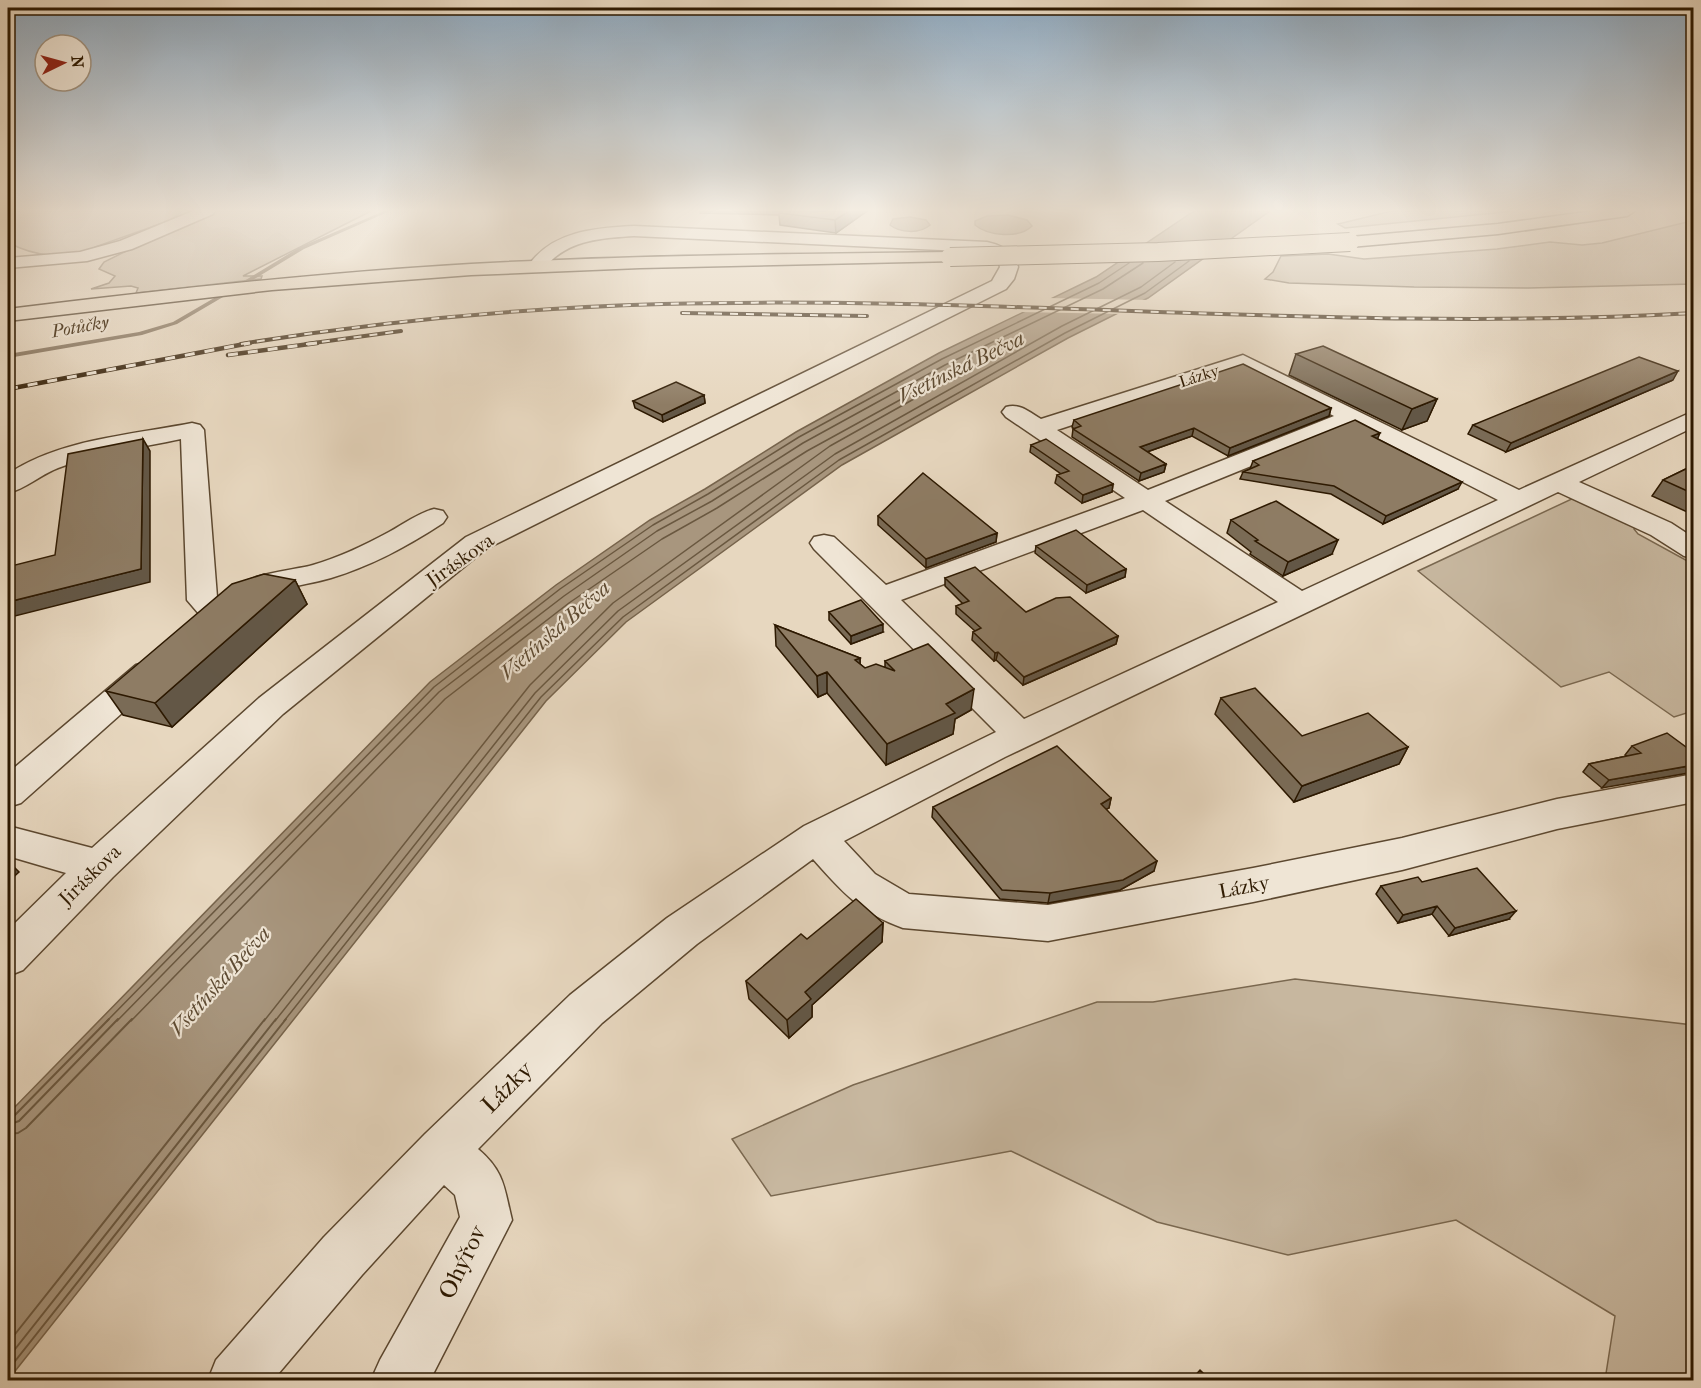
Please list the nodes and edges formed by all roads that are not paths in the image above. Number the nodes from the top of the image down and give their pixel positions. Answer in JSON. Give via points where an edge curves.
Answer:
{"nodes":[{"id":1,"x":409,"y":276,"type":"edge"},
{"id":2,"x":1007,"y":276,"type":"edge"},
{"id":3,"x":8,"y":315,"type":"edge"},
{"id":4,"x":1014,"y":412,"type":"dead end"},
{"id":5,"x":1353,"y":417,"type":"junction"},
{"id":6,"x":1694,"y":418,"type":"edge"},
{"id":7,"x":1038,"y":428,"type":"junction"},
{"id":8,"x":1560,"y":483,"type":"junction"},
{"id":9,"x":8,"y":485,"type":"edge"},
{"id":10,"x":1145,"y":500,"type":"junction"},
{"id":11,"x":1520,"y":501,"type":"junction"},
{"id":12,"x":434,"y":517,"type":"dead end"},
{"id":13,"x":824,"y":543,"type":"dead end"},
{"id":14,"x":1694,"y":550,"type":"edge"},
{"id":15,"x":881,"y":597,"type":"junction"},
{"id":16,"x":1300,"y":603,"type":"junction"},
{"id":17,"x":171,"y":652,"type":"edge"},
{"id":18,"x":1020,"y":735,"type":"junction"},
{"id":19,"x":1694,"y":788,"type":"edge"},
{"id":20,"x":8,"y":793,"type":"edge"},
{"id":21,"x":817,"y":837,"type":"junction"},
{"id":22,"x":8,"y":842,"type":"edge"},
{"id":23,"x":99,"y":866,"type":"junction"},
{"id":24,"x":8,"y":957,"type":"edge"},
{"id":25,"x":442,"y":1151,"type":"junction"},
{"id":26,"x":236,"y":1380,"type":"edge"},
{"id":27,"x":400,"y":1380,"type":"edge"}],
"edges":[{"from":1,"to":3,"type":"main road","via":[[248,288]]},
{"from":2,"to":23,"type":"street","name":"Jiráskova","via":[[999,285],[476,543],[271,706]]},
{"from":4,"to":7,"type":"street"},
{"from":5,"to":7,"type":"street","name":"Lázky","via":[[1243,361]]},
{"from":5,"to":10,"type":"street"},
{"from":5,"to":11,"type":"street","name":"Lázky"},
{"from":6,"to":8,"type":"street","name":"Lázky"},
{"from":7,"to":10,"type":"street"},
{"from":8,"to":11,"type":"street","name":"Lázky"},
{"from":8,"to":14,"type":"street","via":[[1660,529]]},
{"from":9,"to":12,"type":"street","via":[[24,472],[62,457],[192,430],[202,600],[207,622],[234,599],[252,590],[374,552]]},
{"from":10,"to":15,"type":"street"},
{"from":10,"to":16,"type":"street"},
{"from":11,"to":16,"type":"street","name":"Lázky"},
{"from":13,"to":15,"type":"street"},
{"from":15,"to":18,"type":"street"},
{"from":16,"to":18,"type":"street","name":"Lázky"},
{"from":17,"to":20,"type":"street"},
{"from":18,"to":21,"type":"street","name":"Lázky"},
{"from":19,"to":21,"type":"street","name":"Lázky","via":[[1557,814],[1402,854],[1048,923],[903,911],[861,886]]},
{"from":21,"to":25,"type":"street","name":"Lázky","via":[[682,931],[586,1009]]},
{"from":22,"to":23,"type":"street"},
{"from":23,"to":24,"type":"street","name":"Jiráskova"},
{"from":25,"to":26,"type":"street","name":"Lázky"},
{"from":25,"to":27,"type":"street","name":"Ohýřov","via":[[477,1180],[486,1220]]}]}
